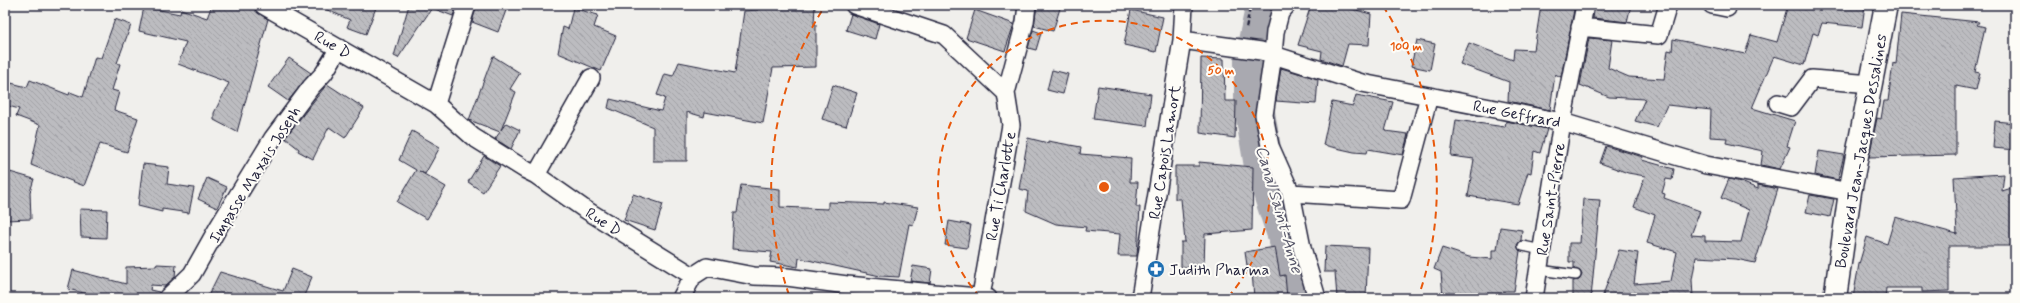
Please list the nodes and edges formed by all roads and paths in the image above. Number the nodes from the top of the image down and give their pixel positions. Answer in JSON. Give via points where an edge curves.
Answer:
{"nodes":[{"id":1,"x":263,"y":5,"type":"edge"},
{"id":2,"x":467,"y":5,"type":"edge"},
{"id":3,"x":854,"y":5,"type":"edge"},
{"id":4,"x":1027,"y":5,"type":"edge"},
{"id":5,"x":1184,"y":5,"type":"edge"},
{"id":6,"x":1246,"y":5,"type":"edge"},
{"id":7,"x":1287,"y":5,"type":"edge"},
{"id":8,"x":1585,"y":5,"type":"edge"},
{"id":9,"x":1668,"y":5,"type":"edge"},
{"id":10,"x":1886,"y":5,"type":"edge"},
{"id":11,"x":1580,"y":28,"type":"junction"},
{"id":12,"x":1182,"y":40,"type":"junction"},
{"id":13,"x":338,"y":48,"type":"junction"},
{"id":14,"x":1257,"y":50,"type":"junction"},
{"id":15,"x":591,"y":78,"type":"dead end"},
{"id":16,"x":1871,"y":84,"type":"junction"},
{"id":17,"x":1006,"y":94,"type":"junction"},
{"id":18,"x":1429,"y":96,"type":"junction"},
{"id":19,"x":1778,"y":103,"type":"dead end"},
{"id":20,"x":436,"y":104,"type":"junction"},
{"id":21,"x":1562,"y":122,"type":"junction"},
{"id":22,"x":536,"y":175,"type":"junction"},
{"id":23,"x":1850,"y":192,"type":"junction"},
{"id":24,"x":1291,"y":193,"type":"junction"},
{"id":25,"x":1523,"y":246,"type":"dead end"},
{"id":26,"x":1542,"y":250,"type":"junction"},
{"id":27,"x":1539,"y":270,"type":"junction"},
{"id":28,"x":1576,"y":274,"type":"dead end"},
{"id":29,"x":693,"y":276,"type":"junction"},
{"id":30,"x":984,"y":297,"type":"edge"},
{"id":31,"x":167,"y":298,"type":"edge"},
{"id":32,"x":681,"y":298,"type":"edge"},
{"id":33,"x":1140,"y":298,"type":"edge"},
{"id":34,"x":1317,"y":298,"type":"edge"},
{"id":35,"x":1534,"y":298,"type":"edge"},
{"id":36,"x":1834,"y":298,"type":"edge"}],
"edges":[{"from":1,"to":13,"type":"street","name":"Rue D"},
{"from":2,"to":20,"type":"street"},
{"from":3,"to":17,"type":"street","via":[[944,35]]},
{"from":4,"to":17,"type":"street","name":"Rue Ti Charlotte"},
{"from":5,"to":12,"type":"street","name":"Rue Capois Lamort"},
{"from":6,"to":14,"type":"path","via":[[1250,7]]},
{"from":7,"to":14,"type":"street","via":[[1280,13],[1274,32]]},
{"from":8,"to":11,"type":"street","name":"Rue Saint-Pierre"},
{"from":9,"to":11,"type":"street","via":[[1659,35]]},
{"from":10,"to":16,"type":"street","name":"Boulevard Jean-Jacques Dessalines"},
{"from":11,"to":21,"type":"street","name":"Rue Saint-Pierre"},
{"from":12,"to":14,"type":"street","name":"Rue Geffrard"},
{"from":12,"to":33,"type":"street","name":"Rue Capois Lamort"},
{"from":13,"to":20,"type":"street","name":"Rue D"},
{"from":13,"to":31,"type":"street","name":"Impasse Maxais Joseph","via":[[324,73],[273,138],[192,274]]},
{"from":14,"to":18,"type":"street","name":"Rue Geffrard","via":[[1362,83]]},
{"from":14,"to":24,"type":"street","via":[[1270,146]]},
{"from":15,"to":22,"type":"street"},
{"from":16,"to":19,"type":"street","via":[[1812,79],[1791,107]]},
{"from":16,"to":23,"type":"street","name":"Boulevard Jean-Jacques Dessalines"},
{"from":17,"to":30,"type":"street","name":"Rue Ti Charlotte","via":[[1011,125]]},
{"from":18,"to":21,"type":"street","name":"Rue Geffrard"},
{"from":18,"to":24,"type":"street","via":[[1401,200]]},
{"from":20,"to":22,"type":"street","name":"Rue D","via":[[474,137]]},
{"from":21,"to":23,"type":"street","name":"Rue Geffrard","via":[[1706,165]]},
{"from":21,"to":26,"type":"street","name":"Rue Saint-Pierre"},
{"from":22,"to":29,"type":"street","name":"Rue D","via":[[583,208]]},
{"from":23,"to":36,"type":"street","name":"Boulevard Jean-Jacques Dessalines"},
{"from":24,"to":34,"type":"street","via":[[1302,248]]},
{"from":25,"to":26,"type":"lane"},
{"from":26,"to":27,"type":"street","name":"Rue Saint-Pierre"},
{"from":27,"to":28,"type":"lane"},
{"from":27,"to":35,"type":"street","name":"Rue Saint-Pierre"},
{"from":29,"to":30,"type":"street","via":[[707,267],[754,276],[787,277]]},
{"from":29,"to":32,"type":"street"}]}
